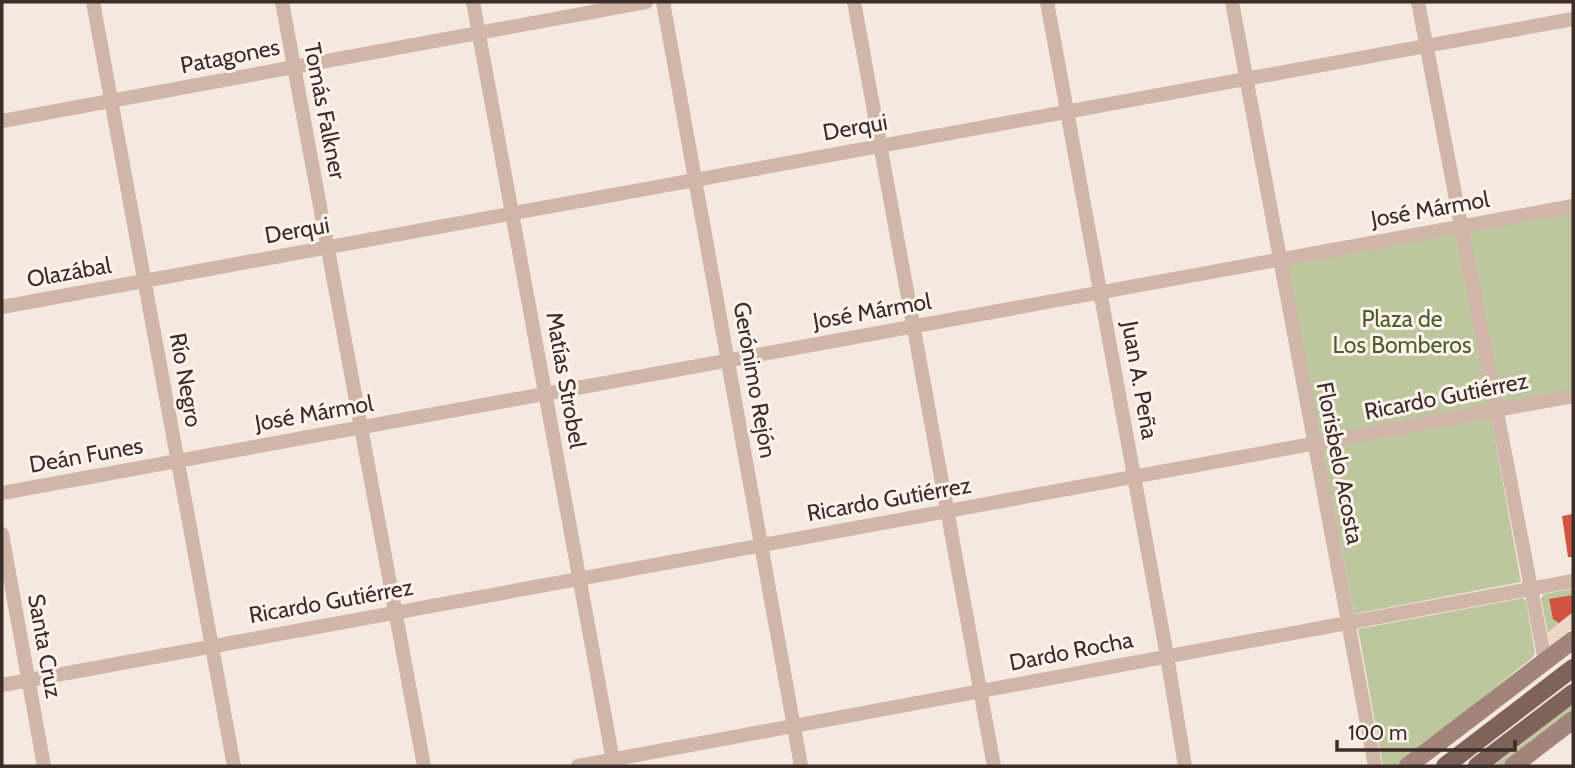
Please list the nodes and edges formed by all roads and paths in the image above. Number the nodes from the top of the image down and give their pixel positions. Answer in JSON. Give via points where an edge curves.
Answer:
{"nodes":[{"id":1,"x":93,"y":2,"type":"edge"},
{"id":2,"x":282,"y":2,"type":"edge"},
{"id":3,"x":473,"y":2,"type":"edge"},
{"id":4,"x":646,"y":2,"type":"edge"},
{"id":5,"x":663,"y":2,"type":"edge"},
{"id":6,"x":854,"y":2,"type":"edge"},
{"id":7,"x":1047,"y":2,"type":"edge"},
{"id":8,"x":1232,"y":2,"type":"edge"},
{"id":9,"x":1418,"y":2,"type":"edge"},
{"id":10,"x":1573,"y":19,"type":"edge"},
{"id":11,"x":479,"y":33,"type":"junction"},
{"id":12,"x":1426,"y":46,"type":"junction"},
{"id":13,"x":294,"y":67,"type":"junction"},
{"id":14,"x":1247,"y":79,"type":"junction"},
{"id":15,"x":112,"y":101,"type":"junction"},
{"id":16,"x":1068,"y":111,"type":"junction"},
{"id":17,"x":2,"y":121,"type":"edge"},
{"id":18,"x":880,"y":146,"type":"junction"},
{"id":19,"x":695,"y":180,"type":"junction"},
{"id":20,"x":1573,"y":206,"type":"edge"},
{"id":21,"x":512,"y":214,"type":"junction"},
{"id":22,"x":1461,"y":227,"type":"junction"},
{"id":23,"x":328,"y":247,"type":"junction"},
{"id":24,"x":1280,"y":259,"type":"junction"},
{"id":25,"x":145,"y":281,"type":"junction"},
{"id":26,"x":1100,"y":291,"type":"junction"},
{"id":27,"x":2,"y":307,"type":"edge"},
{"id":28,"x":913,"y":326,"type":"junction"},
{"id":29,"x":728,"y":360,"type":"junction"},
{"id":30,"x":545,"y":394,"type":"junction"},
{"id":31,"x":1573,"y":396,"type":"edge"},
{"id":32,"x":1497,"y":410,"type":"junction"},
{"id":33,"x":361,"y":428,"type":"junction"},
{"id":34,"x":1314,"y":444,"type":"junction"},
{"id":35,"x":178,"y":461,"type":"junction"},
{"id":36,"x":1134,"y":477,"type":"junction"},
{"id":37,"x":2,"y":494,"type":"edge"},
{"id":38,"x":947,"y":511,"type":"junction"},
{"id":39,"x":2,"y":534,"type":"edge"},
{"id":40,"x":762,"y":545,"type":"junction"},
{"id":41,"x":579,"y":579,"type":"junction"},
{"id":42,"x":1573,"y":581,"type":"edge"},
{"id":43,"x":1531,"y":588,"type":"junction"},
{"id":44,"x":395,"y":613,"type":"junction"},
{"id":45,"x":1347,"y":623,"type":"junction"},
{"id":46,"x":1573,"y":640,"type":"edge"},
{"id":47,"x":212,"y":646,"type":"junction"},
{"id":48,"x":1167,"y":656,"type":"junction"},
{"id":49,"x":1545,"y":661,"type":"junction"},
{"id":50,"x":1573,"y":668,"type":"edge"},
{"id":51,"x":29,"y":680,"type":"junction"},
{"id":52,"x":2,"y":685,"type":"edge"},
{"id":53,"x":980,"y":691,"type":"junction"},
{"id":54,"x":1573,"y":692,"type":"edge"},
{"id":55,"x":1573,"y":720,"type":"edge"},
{"id":56,"x":794,"y":726,"type":"junction"},
{"id":57,"x":613,"y":763,"type":"edge"},
{"id":58,"x":44,"y":766,"type":"edge"},
{"id":59,"x":234,"y":766,"type":"edge"},
{"id":60,"x":424,"y":766,"type":"edge"},
{"id":61,"x":578,"y":766,"type":"edge"},
{"id":62,"x":801,"y":766,"type":"edge"},
{"id":63,"x":994,"y":766,"type":"edge"},
{"id":64,"x":1185,"y":766,"type":"edge"},
{"id":65,"x":1374,"y":766,"type":"edge"},
{"id":66,"x":1408,"y":766,"type":"edge"},
{"id":67,"x":1445,"y":766,"type":"edge"},
{"id":68,"x":1477,"y":766,"type":"edge"},
{"id":69,"x":1513,"y":766,"type":"edge"}],
"edges":[{"from":1,"to":15,"type":"street","name":"Río Negro"},
{"from":2,"to":13,"type":"street","name":"Tomás Falkner"},
{"from":3,"to":11,"type":"street","name":"Matías Strobel"},
{"from":4,"to":11,"type":"street","name":"Patagones"},
{"from":5,"to":19,"type":"street","name":"Gerónimo Rejón"},
{"from":6,"to":18,"type":"street"},
{"from":7,"to":16,"type":"street","name":"Juan A. Peña"},
{"from":8,"to":14,"type":"street","name":"Florisbelo Acosta"},
{"from":9,"to":12,"type":"street"},
{"from":10,"to":12,"type":"street","name":"Derqui"},
{"from":11,"to":13,"type":"street","name":"Patagones"},
{"from":11,"to":21,"type":"street","name":"Matías Strobel"},
{"from":12,"to":14,"type":"street","name":"Derqui"},
{"from":12,"to":22,"type":"street"},
{"from":13,"to":15,"type":"street","name":"Patagones"},
{"from":13,"to":23,"type":"street","name":"Tomás Falkner"},
{"from":14,"to":16,"type":"street","name":"Derqui"},
{"from":14,"to":24,"type":"street","name":"Florisbelo Acosta"},
{"from":15,"to":17,"type":"street","name":"Patagones"},
{"from":15,"to":25,"type":"street","name":"Río Negro"},
{"from":16,"to":18,"type":"street","name":"Derqui"},
{"from":16,"to":26,"type":"street","name":"Juan A. Peña"},
{"from":18,"to":19,"type":"street","name":"Derqui"},
{"from":18,"to":28,"type":"street"},
{"from":19,"to":21,"type":"street","name":"Derqui"},
{"from":19,"to":29,"type":"street","name":"Gerónimo Rejón"},
{"from":20,"to":22,"type":"street","name":"José Mármol"},
{"from":21,"to":23,"type":"street","name":"Derqui"},
{"from":21,"to":30,"type":"street","name":"Matías Strobel"},
{"from":22,"to":24,"type":"street","name":"José Mármol"},
{"from":22,"to":32,"type":"street"},
{"from":23,"to":25,"type":"street","name":"Derqui"},
{"from":23,"to":33,"type":"street","name":"Tomás Falkner"},
{"from":24,"to":26,"type":"street","name":"José Mármol"},
{"from":24,"to":34,"type":"street","name":"Florisbelo Acosta"},
{"from":25,"to":27,"type":"street","name":"Olazábal"},
{"from":25,"to":35,"type":"street","name":"Río Negro"},
{"from":26,"to":28,"type":"street","name":"José Mármol"},
{"from":26,"to":36,"type":"street","name":"Juan A. Peña"},
{"from":28,"to":29,"type":"street","name":"José Mármol"},
{"from":28,"to":38,"type":"street"},
{"from":29,"to":30,"type":"street","name":"José Mármol"},
{"from":29,"to":40,"type":"street","name":"Gerónimo Rejón"},
{"from":30,"to":33,"type":"street","name":"José Mármol"},
{"from":30,"to":41,"type":"street","name":"Matías Strobel"},
{"from":31,"to":32,"type":"street","name":"Ricardo Gutiérrez"},
{"from":32,"to":34,"type":"street","name":"Ricardo Gutiérrez"},
{"from":32,"to":43,"type":"street"},
{"from":33,"to":35,"type":"street","name":"José Mármol"},
{"from":33,"to":44,"type":"street","name":"Tomás Falkner"},
{"from":34,"to":36,"type":"street","name":"Ricardo Gutiérrez"},
{"from":34,"to":45,"type":"street","name":"Florisbelo Acosta"},
{"from":35,"to":37,"type":"street","name":"Deán Funes"},
{"from":35,"to":47,"type":"street","name":"Río Negro"},
{"from":36,"to":38,"type":"street","name":"Ricardo Gutiérrez"},
{"from":36,"to":48,"type":"street","name":"Juan A. Peña"},
{"from":38,"to":40,"type":"street","name":"Ricardo Gutiérrez"},
{"from":38,"to":53,"type":"street"},
{"from":39,"to":51,"type":"street","name":"Santa Cruz"},
{"from":40,"to":41,"type":"street","name":"Ricardo Gutiérrez"},
{"from":40,"to":56,"type":"street","name":"Gerónimo Rejón"},
{"from":41,"to":44,"type":"street","name":"Ricardo Gutiérrez"},
{"from":41,"to":57,"type":"street","name":"Matías Strobel"},
{"from":42,"to":43,"type":"street","name":"Dardo Rocha"},
{"from":43,"to":45,"type":"street","name":"Dardo Rocha"},
{"from":43,"to":49,"type":"street"},
{"from":44,"to":47,"type":"street","name":"Ricardo Gutiérrez"},
{"from":44,"to":60,"type":"street","name":"Tomás Falkner"},
{"from":45,"to":48,"type":"street","name":"Dardo Rocha"},
{"from":45,"to":65,"type":"street","name":"Florisbelo Acosta"},
{"from":46,"to":49,"type":"main road"},
{"from":47,"to":51,"type":"street","name":"Ricardo Gutiérrez"},
{"from":47,"to":59,"type":"street","name":"Río Negro"},
{"from":48,"to":53,"type":"street","name":"Dardo Rocha"},
{"from":48,"to":64,"type":"street","name":"Juan A. Peña"},
{"from":49,"to":66,"type":"main road"},
{"from":50,"to":67,"type":"main road"},
{"from":51,"to":52,"type":"street","name":"Ricardo Gutiérrez"},
{"from":51,"to":58,"type":"street","name":"Santa Cruz"},
{"from":53,"to":56,"type":"street","name":"Dardo Rocha"},
{"from":53,"to":63,"type":"street"},
{"from":54,"to":68,"type":"main road"},
{"from":55,"to":69,"type":"main road"},
{"from":56,"to":57,"type":"street","name":"Dardo Rocha"},
{"from":56,"to":62,"type":"street","name":"Gerónimo Rejón"},
{"from":57,"to":61,"type":"street","name":"Dardo Rocha"}]}
